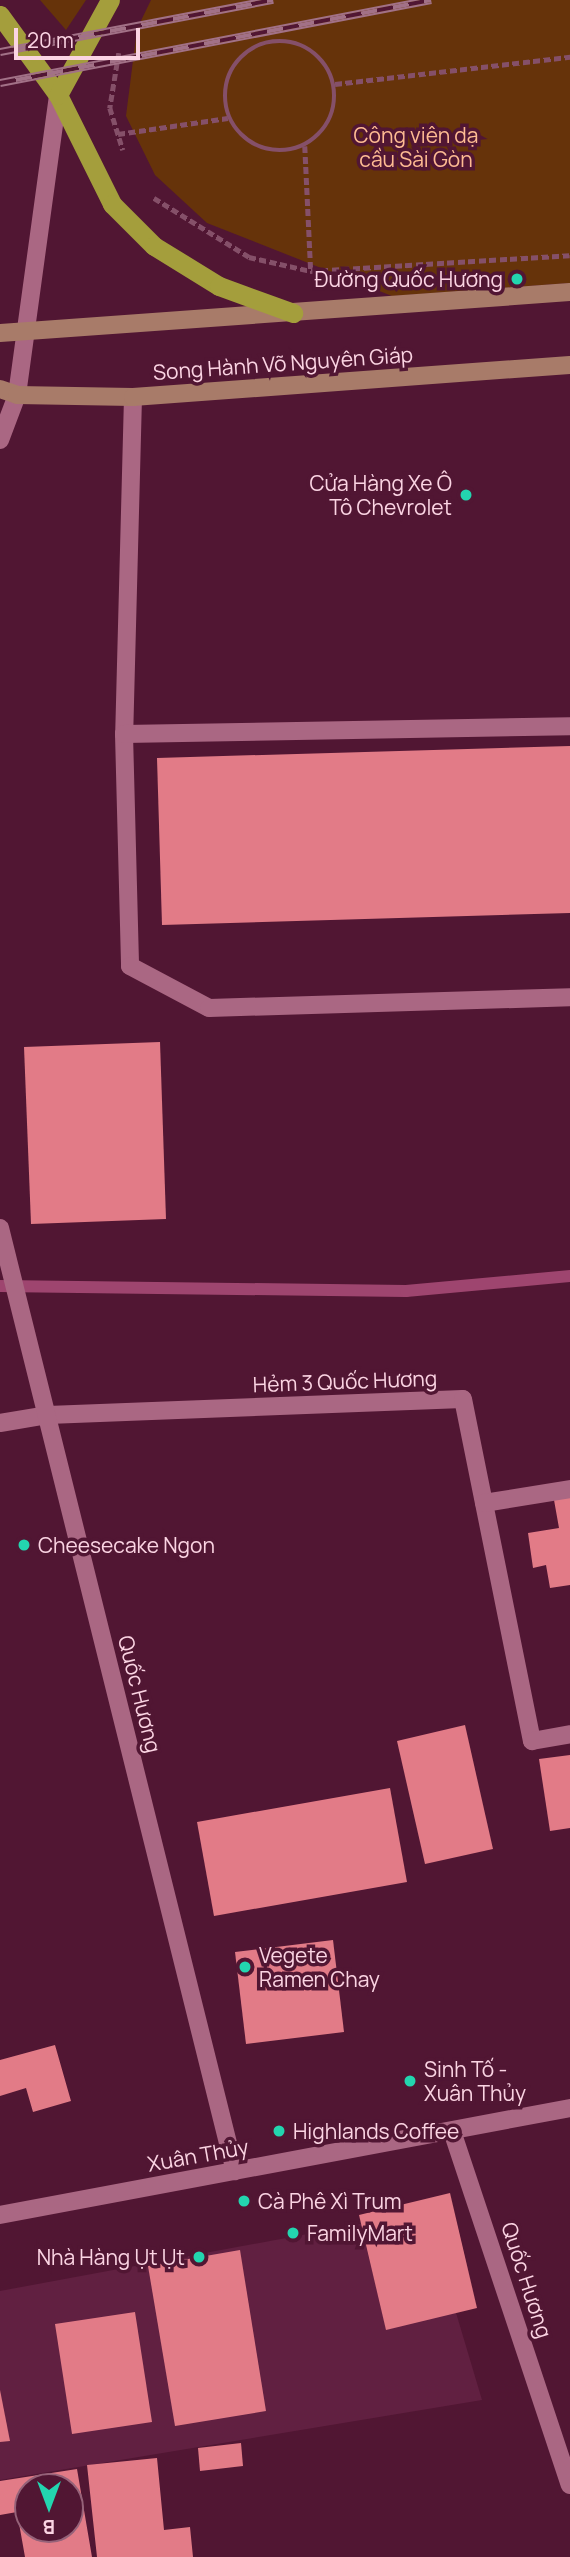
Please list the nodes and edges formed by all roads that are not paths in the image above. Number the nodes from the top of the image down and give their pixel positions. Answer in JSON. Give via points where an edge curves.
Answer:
{"nodes":[{"id":1,"x":110,"y":0,"type":"edge"},
{"id":2,"x":0,"y":15,"type":"edge"},
{"id":3,"x":58,"y":95,"type":"junction"},
{"id":4,"x":570,"y":292,"type":"edge"},
{"id":5,"x":293,"y":313,"type":"junction"},
{"id":6,"x":25,"y":329,"type":"junction"},
{"id":7,"x":0,"y":333,"type":"edge"},
{"id":8,"x":570,"y":365,"type":"edge"},
{"id":9,"x":8,"y":392,"type":"edge"},
{"id":10,"x":133,"y":397,"type":"junction"},
{"id":11,"x":0,"y":440,"type":"edge"},
{"id":12,"x":570,"y":726,"type":"edge"},
{"id":13,"x":124,"y":734,"type":"junction"},
{"id":14,"x":570,"y":997,"type":"edge"},
{"id":15,"x":0,"y":1228,"type":"edge"},
{"id":16,"x":48,"y":1415,"type":"junction"},
{"id":17,"x":0,"y":1423,"type":"edge"},
{"id":18,"x":570,"y":1489,"type":"edge"},
{"id":19,"x":484,"y":1503,"type":"junction"},
{"id":20,"x":570,"y":1734,"type":"edge"},
{"id":21,"x":570,"y":2108,"type":"edge"},
{"id":22,"x":453,"y":2131,"type":"junction"},
{"id":23,"x":235,"y":2171,"type":"junction"},
{"id":24,"x":0,"y":2214,"type":"edge"},
{"id":25,"x":570,"y":2484,"type":"edge"}],
"edges":[{"from":1,"to":3,"type":"highway"},
{"from":2,"to":3,"type":"highway"},
{"from":3,"to":5,"type":"highway","via":[[112,204],[154,246],[219,286]]},
{"from":3,"to":6,"type":"street"},
{"from":4,"to":5,"type":"main road"},
{"from":5,"to":6,"type":"main road"},
{"from":6,"to":7,"type":"main road"},
{"from":6,"to":9,"type":"street"},
{"from":8,"to":10,"type":"main road","name":"Song Hành Võ Nguyên Giáp"},
{"from":9,"to":10,"type":"main road","name":"Song Hành Võ Nguyên Giáp"},
{"from":9,"to":11,"type":"street"},
{"from":10,"to":13,"type":"street"},
{"from":12,"to":13,"type":"street"},
{"from":13,"to":14,"type":"street","via":[[130,966],[209,1008]]},
{"from":15,"to":16,"type":"street","name":"Quốc Hương"},
{"from":16,"to":17,"type":"street"},
{"from":16,"to":19,"type":"street","name":"Hẻm 3 Quốc Hương","via":[[463,1399]]},
{"from":16,"to":23,"type":"street","name":"Quốc Hương"},
{"from":18,"to":19,"type":"street"},
{"from":19,"to":20,"type":"street","name":"Hẻm 3 Quốc Hương","via":[[533,1741]]},
{"from":21,"to":22,"type":"street","name":"Xuân Thủy"},
{"from":22,"to":23,"type":"street","name":"Xuân Thủy"},
{"from":22,"to":25,"type":"street","name":"Quốc Hương"},
{"from":23,"to":24,"type":"street","name":"Xuân Thủy"}]}
